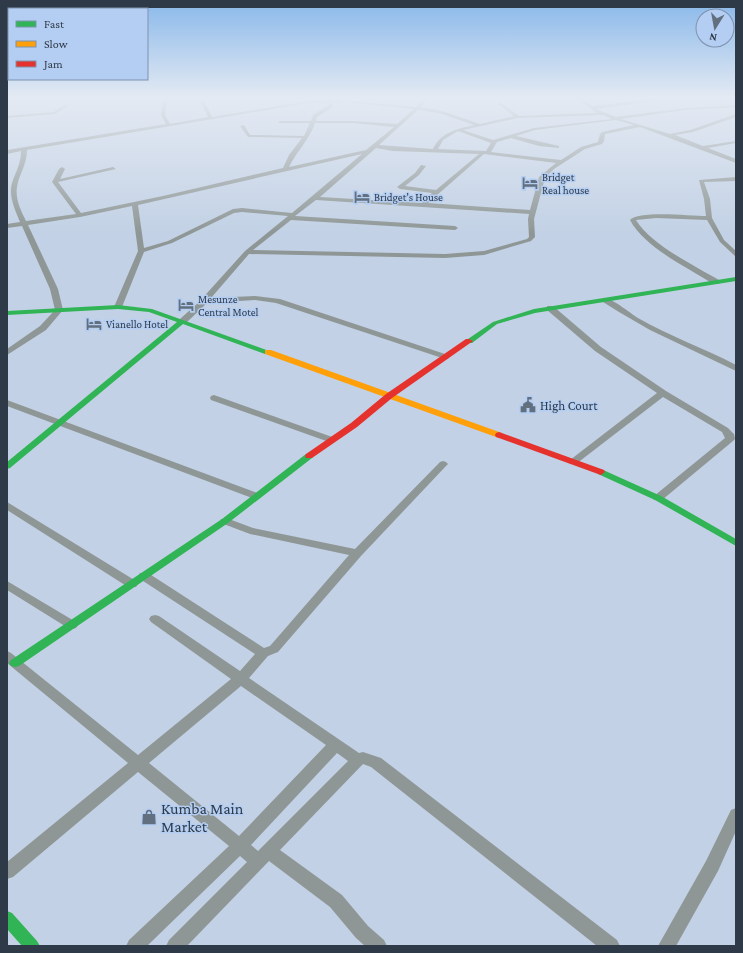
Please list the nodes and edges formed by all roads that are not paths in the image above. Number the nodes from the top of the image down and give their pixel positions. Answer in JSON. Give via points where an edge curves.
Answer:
{"nodes":[{"id":1,"x":56,"y":143,"type":"edge"},
{"id":2,"x":300,"y":143,"type":"edge"},
{"id":3,"x":377,"y":143,"type":"edge"},
{"id":4,"x":437,"y":143,"type":"edge"},
{"id":5,"x":493,"y":143,"type":"edge"},
{"id":6,"x":542,"y":143,"type":"edge"},
{"id":7,"x":598,"y":143,"type":"edge"},
{"id":8,"x":690,"y":143,"type":"edge"},
{"id":9,"x":727,"y":143,"type":"edge"},
{"id":10,"x":374,"y":146,"type":"junction"},
{"id":11,"x":556,"y":147,"type":"dead end"},
{"id":12,"x":701,"y":148,"type":"junction"},
{"id":13,"x":24,"y":149,"type":"junction"},
{"id":14,"x":368,"y":151,"type":"junction"},
{"id":15,"x":435,"y":151,"type":"junction"},
{"id":16,"x":7,"y":152,"type":"edge"},
{"id":17,"x":485,"y":153,"type":"junction"},
{"id":18,"x":736,"y":161,"type":"edge"},
{"id":19,"x":561,"y":162,"type":"junction"},
{"id":20,"x":423,"y":166,"type":"dead end"},
{"id":21,"x":62,"y":169,"type":"dead end"},
{"id":22,"x":113,"y":169,"type":"dead end"},
{"id":23,"x":285,"y":169,"type":"junction"},
{"id":24,"x":736,"y":179,"type":"edge"},
{"id":25,"x":56,"y":181,"type":"junction"},
{"id":26,"x":438,"y":192,"type":"junction"},
{"id":27,"x":314,"y":198,"type":"junction"},
{"id":28,"x":135,"y":204,"type":"junction"},
{"id":29,"x":423,"y":205,"type":"junction"},
{"id":30,"x":533,"y":212,"type":"junction"},
{"id":31,"x":80,"y":215,"type":"junction"},
{"id":32,"x":292,"y":216,"type":"junction"},
{"id":33,"x":709,"y":218,"type":"junction"},
{"id":34,"x":24,"y":224,"type":"junction"},
{"id":35,"x":7,"y":226,"type":"edge"},
{"id":36,"x":455,"y":228,"type":"dead end"},
{"id":37,"x":141,"y":251,"type":"junction"},
{"id":38,"x":247,"y":252,"type":"junction"},
{"id":39,"x":736,"y":255,"type":"edge"},
{"id":40,"x":734,"y":280,"type":"edge"},
{"id":41,"x":716,"y":282,"type":"junction"},
{"id":42,"x":205,"y":300,"type":"junction"},
{"id":43,"x":606,"y":300,"type":"junction"},
{"id":44,"x":118,"y":307,"type":"junction"},
{"id":45,"x":550,"y":308,"type":"junction"},
{"id":46,"x":59,"y":310,"type":"junction"},
{"id":47,"x":7,"y":313,"type":"edge"},
{"id":48,"x":183,"y":321,"type":"junction"},
{"id":49,"x":7,"y":353,"type":"edge"},
{"id":50,"x":445,"y":357,"type":"junction"},
{"id":51,"x":736,"y":368,"type":"edge"},
{"id":52,"x":664,"y":393,"type":"junction"},
{"id":53,"x":390,"y":396,"type":"junction"},
{"id":54,"x":214,"y":398,"type":"dead end"},
{"id":55,"x":7,"y":403,"type":"edge"},
{"id":56,"x":61,"y":422,"type":"junction"},
{"id":57,"x":733,"y":433,"type":"edge"},
{"id":58,"x":332,"y":440,"type":"junction"},
{"id":59,"x":573,"y":462,"type":"junction"},
{"id":60,"x":443,"y":464,"type":"dead end"},
{"id":61,"x":7,"y":466,"type":"edge"},
{"id":62,"x":256,"y":496,"type":"junction"},
{"id":63,"x":658,"y":498,"type":"junction"},
{"id":64,"x":7,"y":505,"type":"edge"},
{"id":65,"x":225,"y":521,"type":"junction"},
{"id":66,"x":736,"y":543,"type":"edge"},
{"id":67,"x":357,"y":553,"type":"junction"},
{"id":68,"x":144,"y":576,"type":"junction"},
{"id":69,"x":132,"y":584,"type":"junction"},
{"id":70,"x":7,"y":586,"type":"edge"},
{"id":71,"x":155,"y":619,"type":"dead end"},
{"id":72,"x":72,"y":625,"type":"junction"},
{"id":73,"x":264,"y":653,"type":"junction"},
{"id":74,"x":11,"y":660,"type":"edge"},
{"id":75,"x":240,"y":679,"type":"junction"},
{"id":76,"x":335,"y":745,"type":"junction"},
{"id":77,"x":358,"y":760,"type":"junction"},
{"id":78,"x":139,"y":764,"type":"junction"},
{"id":79,"x":736,"y":815,"type":"edge"},
{"id":80,"x":240,"y":846,"type":"junction"},
{"id":81,"x":263,"y":856,"type":"junction"},
{"id":82,"x":7,"y":872,"type":"edge"},
{"id":83,"x":7,"y":918,"type":"edge"},
{"id":84,"x":32,"y":946,"type":"edge"},
{"id":85,"x":135,"y":946,"type":"edge"},
{"id":86,"x":175,"y":946,"type":"edge"},
{"id":87,"x":378,"y":946,"type":"edge"},
{"id":88,"x":610,"y":946,"type":"edge"},
{"id":89,"x":668,"y":946,"type":"edge"}],
"edges":[{"from":1,"to":13,"type":"street"},
{"from":2,"to":23,"type":"street"},
{"from":3,"to":10,"type":"street"},
{"from":4,"to":15,"type":"street"},
{"from":5,"to":17,"type":"street"},
{"from":6,"to":11,"type":"street"},
{"from":7,"to":19,"type":"street","via":[[583,148]]},
{"from":8,"to":12,"type":"street"},
{"from":9,"to":12,"type":"street"},
{"from":10,"to":14,"type":"street"},
{"from":10,"to":15,"type":"street"},
{"from":12,"to":18,"type":"street"},
{"from":13,"to":16,"type":"street"},
{"from":13,"to":34,"type":"street","via":[[24,161],[14,188],[16,206]]},
{"from":14,"to":23,"type":"street"},
{"from":14,"to":27,"type":"street"},
{"from":15,"to":17,"type":"street"},
{"from":17,"to":19,"type":"street"},
{"from":17,"to":26,"type":"street"},
{"from":19,"to":30,"type":"street","via":[[542,177]]},
{"from":20,"to":26,"type":"street","via":[[400,187]]},
{"from":21,"to":25,"type":"street"},
{"from":22,"to":25,"type":"street","via":[[83,173]]},
{"from":23,"to":28,"type":"street"},
{"from":24,"to":33,"type":"street","via":[[701,181],[707,199]]},
{"from":25,"to":31,"type":"street"},
{"from":26,"to":29,"type":"street"},
{"from":27,"to":29,"type":"street"},
{"from":27,"to":32,"type":"street"},
{"from":28,"to":31,"type":"street"},
{"from":28,"to":37,"type":"street"},
{"from":29,"to":30,"type":"street"},
{"from":30,"to":38,"type":"street","via":[[531,239],[484,253],[445,256]]},
{"from":31,"to":34,"type":"street"},
{"from":32,"to":36,"type":"street"},
{"from":32,"to":37,"type":"street","via":[[246,210],[233,211],[170,242]]},
{"from":32,"to":38,"type":"street"},
{"from":33,"to":39,"type":"street","via":[[722,241]]},
{"from":33,"to":41,"type":"street","via":[[643,217],[633,220],[636,226],[658,245]]},
{"from":34,"to":35,"type":"street"},
{"from":34,"to":46,"type":"street","via":[[54,289]]},
{"from":37,"to":44,"type":"street"},
{"from":38,"to":42,"type":"street"},
{"from":40,"to":41,"type":"main road"},
{"from":41,"to":43,"type":"main road"},
{"from":42,"to":48,"type":"street"},
{"from":42,"to":50,"type":"street","via":[[255,298],[278,301]]},
{"from":43,"to":45,"type":"main road"},
{"from":43,"to":51,"type":"street","via":[[662,334],[706,352]]},
{"from":44,"to":46,"type":"main road"},
{"from":44,"to":48,"type":"main road","via":[[150,310]]},
{"from":45,"to":50,"type":"main road","via":[[521,313],[495,323]]},
{"from":45,"to":52,"type":"street","via":[[598,349]]},
{"from":46,"to":47,"type":"main road"},
{"from":46,"to":49,"type":"street","via":[[43,328]]},
{"from":48,"to":53,"type":"main road"},
{"from":48,"to":56,"type":"main road"},
{"from":50,"to":53,"type":"main road"},
{"from":52,"to":57,"type":"street"},
{"from":52,"to":59,"type":"street"},
{"from":53,"to":58,"type":"main road"},
{"from":53,"to":59,"type":"main road"},
{"from":54,"to":58,"type":"street"},
{"from":55,"to":56,"type":"street"},
{"from":56,"to":61,"type":"main road"},
{"from":56,"to":62,"type":"street"},
{"from":57,"to":63,"type":"street","via":[[730,439]]},
{"from":58,"to":62,"type":"main road"},
{"from":59,"to":63,"type":"main road","via":[[607,474]]},
{"from":60,"to":67,"type":"street"},
{"from":62,"to":65,"type":"main road"},
{"from":63,"to":66,"type":"main road"},
{"from":64,"to":69,"type":"street"},
{"from":65,"to":67,"type":"street","via":[[250,531]]},
{"from":65,"to":68,"type":"main road"},
{"from":67,"to":73,"type":"street","via":[[274,649]]},
{"from":68,"to":69,"type":"main road"},
{"from":68,"to":73,"type":"street"},
{"from":69,"to":72,"type":"main road"},
{"from":70,"to":72,"type":"street"},
{"from":71,"to":75,"type":"street"},
{"from":72,"to":74,"type":"main road"},
{"from":73,"to":75,"type":"street"},
{"from":74,"to":78,"type":"street"},
{"from":75,"to":76,"type":"street"},
{"from":75,"to":78,"type":"street"},
{"from":76,"to":77,"type":"street"},
{"from":76,"to":80,"type":"street"},
{"from":77,"to":81,"type":"street"},
{"from":77,"to":88,"type":"street","via":[[363,758],[376,762]]},
{"from":78,"to":80,"type":"street"},
{"from":78,"to":82,"type":"street"},
{"from":79,"to":89,"type":"street","via":[[712,866]]},
{"from":80,"to":81,"type":"street"},
{"from":80,"to":85,"type":"street"},
{"from":81,"to":86,"type":"street"},
{"from":81,"to":87,"type":"street","via":[[336,901],[362,932]]},
{"from":83,"to":84,"type":"main road"}]}
